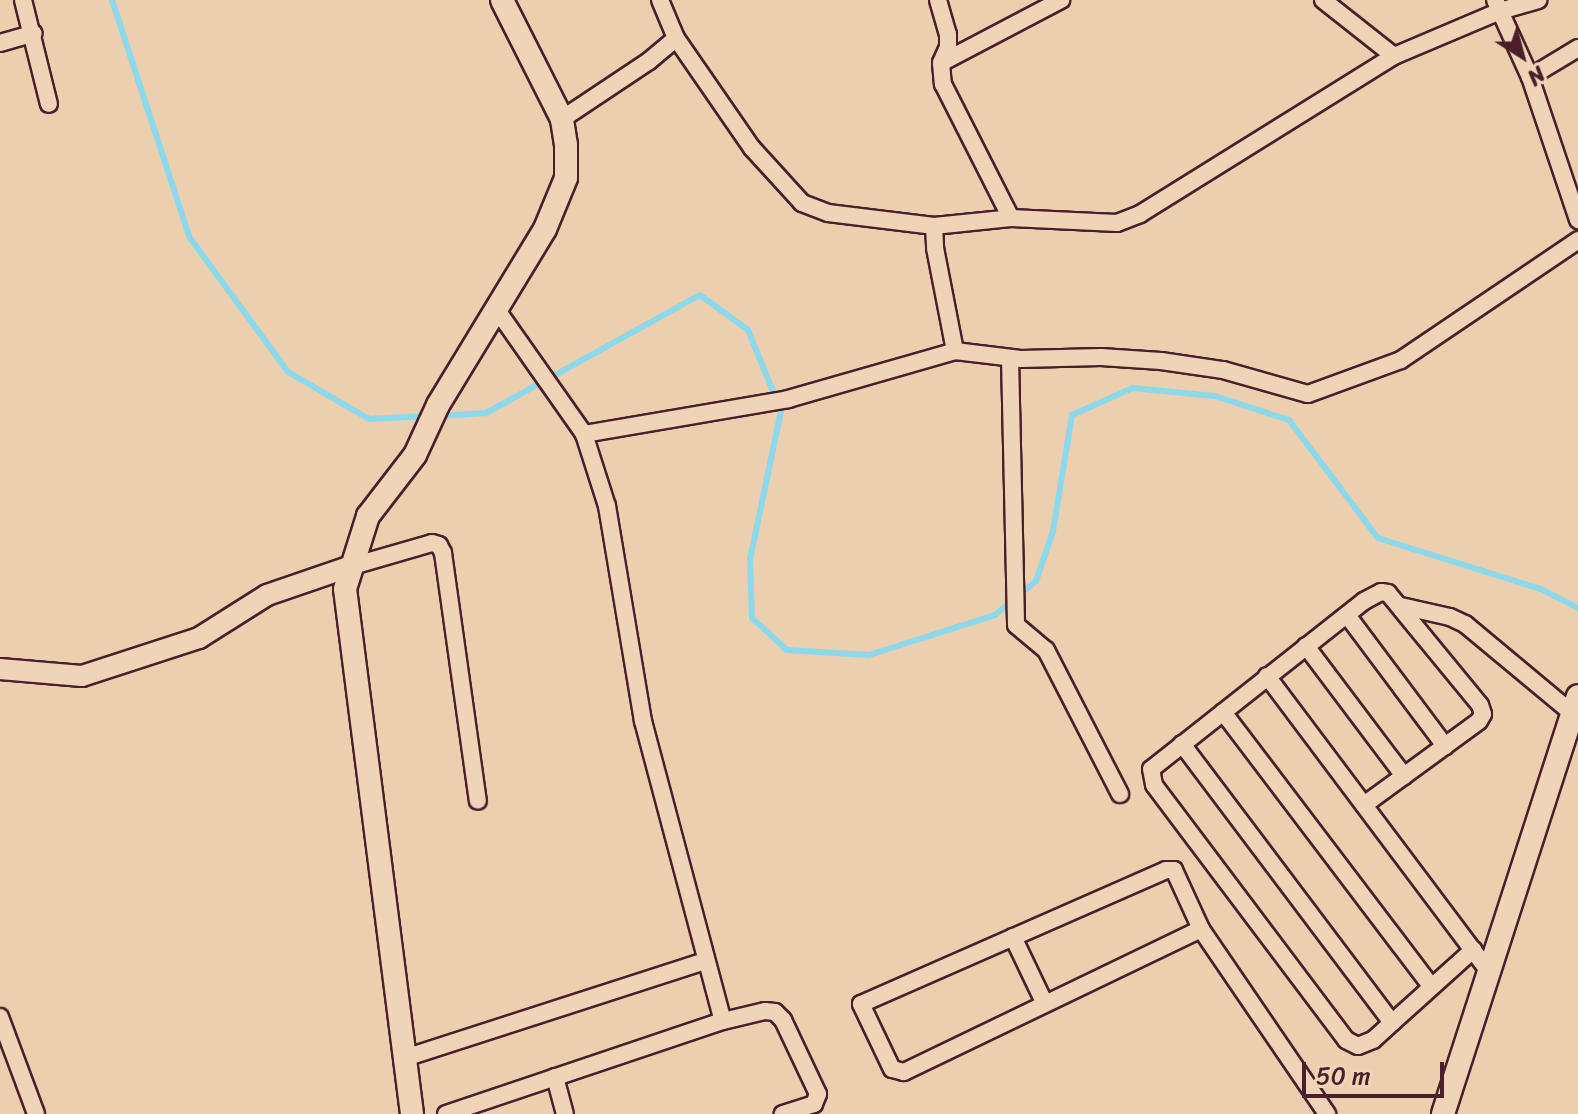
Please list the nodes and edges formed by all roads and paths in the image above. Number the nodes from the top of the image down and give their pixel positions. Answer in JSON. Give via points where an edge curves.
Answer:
{"nodes":[{"id":1,"x":23,"y":0,"type":"edge"},
{"id":2,"x":502,"y":0,"type":"edge"},
{"id":3,"x":660,"y":0,"type":"edge"},
{"id":4,"x":676,"y":0,"type":"edge"},
{"id":5,"x":938,"y":0,"type":"edge"},
{"id":6,"x":1061,"y":0,"type":"edge"},
{"id":7,"x":1323,"y":0,"type":"edge"},
{"id":8,"x":1538,"y":0,"type":"edge"},
{"id":9,"x":1498,"y":6,"type":"edge"},
{"id":10,"x":667,"y":17,"type":"junction"},
{"id":11,"x":34,"y":33,"type":"junction"},
{"id":12,"x":676,"y":38,"type":"junction"},
{"id":13,"x":0,"y":43,"type":"edge"},
{"id":14,"x":1578,"y":48,"type":"edge"},
{"id":15,"x":1394,"y":56,"type":"junction"},
{"id":16,"x":941,"y":63,"type":"junction"},
{"id":17,"x":1530,"y":77,"type":"junction"},
{"id":18,"x":49,"y":104,"type":"dead end"},
{"id":19,"x":562,"y":119,"type":"junction"},
{"id":20,"x":1011,"y":218,"type":"junction"},
{"id":21,"x":1578,"y":220,"type":"edge"},
{"id":22,"x":934,"y":226,"type":"junction"},
{"id":23,"x":1578,"y":240,"type":"edge"},
{"id":24,"x":497,"y":310,"type":"junction"},
{"id":25,"x":955,"y":351,"type":"junction"},
{"id":26,"x":1010,"y":358,"type":"junction"},
{"id":27,"x":584,"y":434,"type":"junction"},
{"id":28,"x":349,"y":567,"type":"junction"},
{"id":29,"x":1401,"y":606,"type":"junction"},
{"id":30,"x":1347,"y":615,"type":"junction"},
{"id":31,"x":1306,"y":646,"type":"junction"},
{"id":32,"x":0,"y":669,"type":"edge"},
{"id":33,"x":1267,"y":676,"type":"junction"},
{"id":34,"x":1575,"y":705,"type":"edge"},
{"id":35,"x":1223,"y":712,"type":"junction"},
{"id":36,"x":1182,"y":744,"type":"junction"},
{"id":37,"x":1445,"y":746,"type":"junction"},
{"id":38,"x":1404,"y":776,"type":"junction"},
{"id":39,"x":1120,"y":794,"type":"dead end"},
{"id":40,"x":478,"y":801,"type":"dead end"},
{"id":41,"x":1364,"y":805,"type":"junction"},
{"id":42,"x":1201,"y":929,"type":"junction"},
{"id":43,"x":1013,"y":937,"type":"junction"},
{"id":44,"x":1473,"y":950,"type":"junction"},
{"id":45,"x":705,"y":961,"type":"junction"},
{"id":46,"x":1488,"y":970,"type":"junction"},
{"id":47,"x":1431,"y":986,"type":"junction"},
{"id":48,"x":1045,"y":1004,"type":"junction"},
{"id":49,"x":0,"y":1017,"type":"edge"},
{"id":50,"x":723,"y":1021,"type":"junction"},
{"id":51,"x":1392,"y":1023,"type":"junction"},
{"id":52,"x":405,"y":1058,"type":"junction"},
{"id":53,"x":555,"y":1077,"type":"junction"},
{"id":54,"x":36,"y":1114,"type":"edge"},
{"id":55,"x":412,"y":1114,"type":"edge"},
{"id":56,"x":446,"y":1114,"type":"edge"},
{"id":57,"x":565,"y":1114,"type":"edge"},
{"id":58,"x":783,"y":1114,"type":"edge"},
{"id":59,"x":1327,"y":1114,"type":"edge"},
{"id":60,"x":1443,"y":1114,"type":"edge"}],
"edges":[{"from":1,"to":11,"type":"street"},
{"from":2,"to":19,"type":"main road"},
{"from":3,"to":10,"type":"street"},
{"from":4,"to":10,"type":"street"},
{"from":5,"to":16,"type":"street","via":[[948,34]]},
{"from":6,"to":16,"type":"street"},
{"from":7,"to":15,"type":"street"},
{"from":8,"to":9,"type":"street"},
{"from":9,"to":15,"type":"street"},
{"from":9,"to":17,"type":"street"},
{"from":10,"to":12,"type":"street"},
{"from":11,"to":13,"type":"street"},
{"from":11,"to":18,"type":"street"},
{"from":12,"to":19,"type":"street"},
{"from":12,"to":22,"type":"street","via":[[752,148],[802,203],[828,213]]},
{"from":14,"to":17,"type":"street"},
{"from":15,"to":20,"type":"street","via":[[1140,214],[1117,223]]},
{"from":16,"to":20,"type":"street","via":[[950,101]]},
{"from":17,"to":21,"type":"street"},
{"from":19,"to":24,"type":"main road","via":[[566,178],[545,229]]},
{"from":20,"to":22,"type":"street"},
{"from":22,"to":25,"type":"street"},
{"from":23,"to":26,"type":"street","via":[[1401,360],[1308,394],[1223,370],[1161,361]]},
{"from":24,"to":27,"type":"street"},
{"from":24,"to":28,"type":"main road","via":[[438,405],[415,455],[368,516]]},
{"from":25,"to":26,"type":"street"},
{"from":25,"to":27,"type":"street","via":[[788,399]]},
{"from":26,"to":39,"type":"street","via":[[1016,625],[1046,650]]},
{"from":27,"to":45,"type":"street","via":[[607,506],[643,721]]},
{"from":28,"to":32,"type":"street","via":[[267,595],[199,638],[82,676]]},
{"from":28,"to":40,"type":"street","via":[[439,545]]},
{"from":28,"to":52,"type":"main road","via":[[345,589]]},
{"from":29,"to":30,"type":"street","via":[[1381,592]]},
{"from":29,"to":34,"type":"street","via":[[1465,624]]},
{"from":29,"to":37,"type":"street","via":[[1483,714]]},
{"from":30,"to":31,"type":"street"},
{"from":30,"to":37,"type":"street"},
{"from":31,"to":33,"type":"street"},
{"from":31,"to":38,"type":"street"},
{"from":33,"to":35,"type":"street"},
{"from":33,"to":41,"type":"street"},
{"from":34,"to":46,"type":"main road"},
{"from":35,"to":36,"type":"street"},
{"from":35,"to":47,"type":"street"},
{"from":36,"to":51,"type":"street"},
{"from":36,"to":51,"type":"street","via":[[1151,769],[1151,778],[1346,1040],[1358,1046]]},
{"from":37,"to":38,"type":"street"},
{"from":38,"to":41,"type":"street"},
{"from":41,"to":44,"type":"street"},
{"from":42,"to":43,"type":"street","via":[[1179,878],[1174,870],[1166,870]]},
{"from":42,"to":48,"type":"street"},
{"from":42,"to":59,"type":"street"},
{"from":43,"to":48,"type":"street"},
{"from":43,"to":48,"type":"street","via":[[865,999],[863,1011],[892,1069],[904,1072]]},
{"from":44,"to":46,"type":"street"},
{"from":44,"to":47,"type":"street"},
{"from":45,"to":50,"type":"street"},
{"from":45,"to":52,"type":"street"},
{"from":46,"to":60,"type":"main road"},
{"from":47,"to":51,"type":"street"},
{"from":49,"to":54,"type":"street"},
{"from":50,"to":53,"type":"street"},
{"from":50,"to":58,"type":"street","via":[[765,1011],[783,1020],[818,1100]]},
{"from":52,"to":55,"type":"main road"},
{"from":53,"to":56,"type":"street"},
{"from":53,"to":57,"type":"street"}]}
